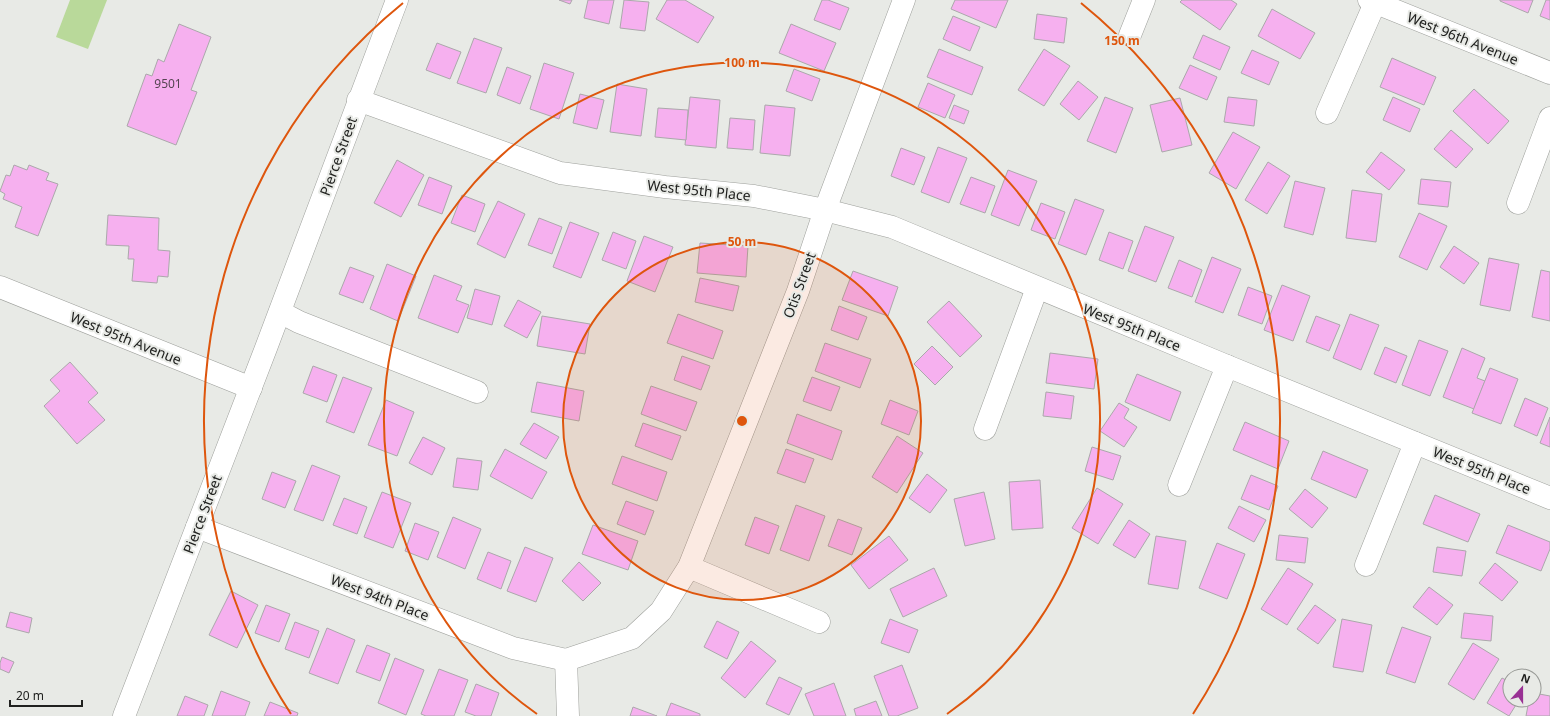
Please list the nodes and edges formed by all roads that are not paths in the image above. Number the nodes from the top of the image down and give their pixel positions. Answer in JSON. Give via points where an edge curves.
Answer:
{"nodes":[{"id":1,"x":397,"y":0,"type":"edge"},
{"id":2,"x":904,"y":0,"type":"edge"},
{"id":3,"x":1144,"y":0,"type":"edge"},
{"id":4,"x":1372,"y":1,"type":"edge"},
{"id":5,"x":1130,"y":35,"type":"dead end"},
{"id":6,"x":1550,"y":73,"type":"edge"},
{"id":7,"x":358,"y":100,"type":"junction"},
{"id":8,"x":1327,"y":113,"type":"dead end"},
{"id":9,"x":1550,"y":118,"type":"edge"},
{"id":10,"x":1518,"y":203,"type":"dead end"},
{"id":11,"x":825,"y":210,"type":"junction"},
{"id":12,"x":0,"y":287,"type":"edge"},
{"id":13,"x":1037,"y":288,"type":"junction"},
{"id":14,"x":280,"y":312,"type":"junction"},
{"id":15,"x":1227,"y":366,"type":"junction"},
{"id":16,"x":251,"y":388,"type":"junction"},
{"id":17,"x":477,"y":392,"type":"dead end"},
{"id":18,"x":985,"y":429,"type":"dead end"},
{"id":19,"x":1415,"y":443,"type":"junction"},
{"id":20,"x":1179,"y":485,"type":"dead end"},
{"id":21,"x":1550,"y":498,"type":"edge"},
{"id":22,"x":197,"y":527,"type":"junction"},
{"id":23,"x":1366,"y":565,"type":"dead end"},
{"id":24,"x":689,"y":567,"type":"junction"},
{"id":25,"x":819,"y":622,"type":"dead end"},
{"id":26,"x":566,"y":660,"type":"junction"},
{"id":27,"x":124,"y":716,"type":"edge"},
{"id":28,"x":568,"y":716,"type":"edge"}],
"edges":[{"from":1,"to":7,"type":"street","name":"Pierce Street"},
{"from":2,"to":11,"type":"street","name":"Otis Street"},
{"from":3,"to":5,"type":"street"},
{"from":4,"to":6,"type":"street","name":"West 96th Avenue"},
{"from":4,"to":8,"type":"street","name":"West 96th Avenue"},
{"from":7,"to":11,"type":"street","name":"West 95th Place","via":[[560,173],[754,196]]},
{"from":7,"to":14,"type":"street","name":"Pierce Street"},
{"from":9,"to":10,"type":"street"},
{"from":11,"to":13,"type":"street","name":"West 95th Place","via":[[892,227]]},
{"from":11,"to":24,"type":"street","name":"Otis Street","via":[[798,291]]},
{"from":12,"to":16,"type":"street","name":"West 95th Avenue"},
{"from":13,"to":15,"type":"street","name":"West 95th Place"},
{"from":13,"to":18,"type":"street"},
{"from":14,"to":16,"type":"street","name":"Pierce Street"},
{"from":14,"to":17,"type":"street","via":[[299,322]]},
{"from":15,"to":19,"type":"street","name":"West 95th Place"},
{"from":15,"to":20,"type":"street"},
{"from":16,"to":22,"type":"street","name":"Pierce Street"},
{"from":19,"to":21,"type":"street","name":"West 95th Place"},
{"from":19,"to":23,"type":"street","name":"West 95th Place"},
{"from":22,"to":26,"type":"street","name":"West 94th Place","via":[[513,648]]},
{"from":22,"to":27,"type":"street","name":"Pierce Street"},
{"from":24,"to":25,"type":"street"},
{"from":24,"to":26,"type":"street","name":"Otis Street","via":[[661,611],[632,638]]},
{"from":26,"to":28,"type":"street"}]}
